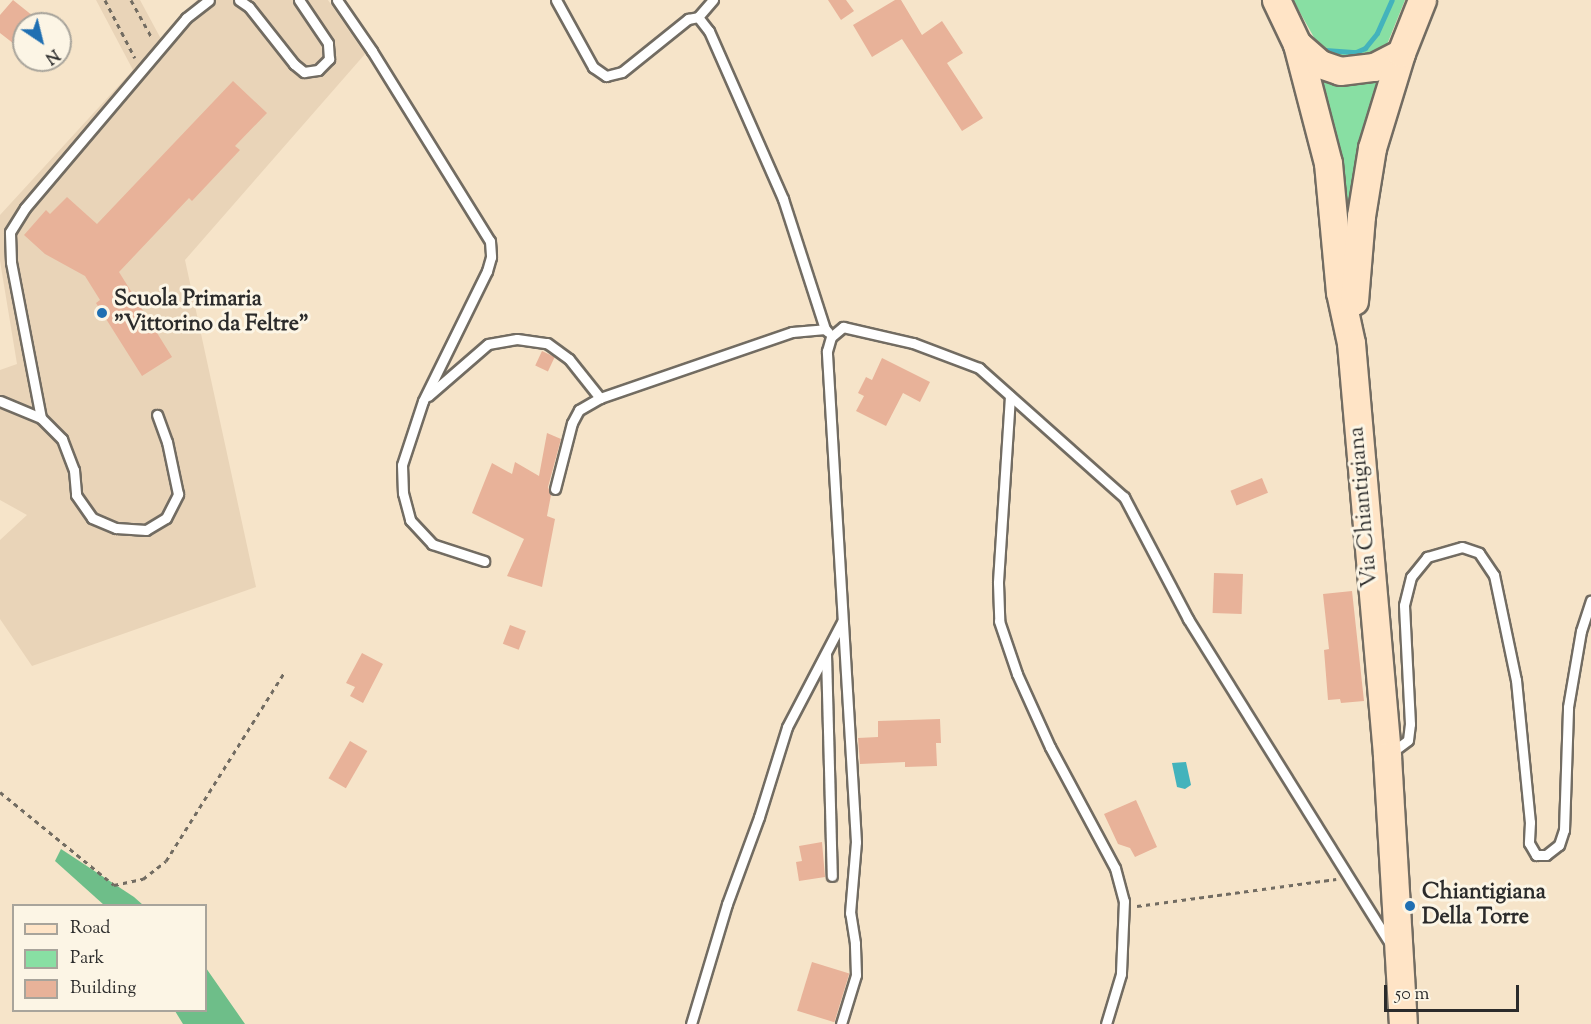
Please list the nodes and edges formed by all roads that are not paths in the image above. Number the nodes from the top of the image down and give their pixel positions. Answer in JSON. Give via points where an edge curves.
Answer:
{"nodes":[{"id":1,"x":209,"y":0,"type":"edge"},
{"id":2,"x":239,"y":0,"type":"edge"},
{"id":3,"x":299,"y":0,"type":"edge"},
{"id":4,"x":337,"y":0,"type":"edge"},
{"id":5,"x":556,"y":0,"type":"edge"},
{"id":6,"x":713,"y":0,"type":"edge"},
{"id":7,"x":1276,"y":0,"type":"edge"},
{"id":8,"x":1422,"y":0,"type":"edge"},
{"id":9,"x":698,"y":17,"type":"junction"},
{"id":10,"x":1297,"y":44,"type":"junction"},
{"id":11,"x":1401,"y":53,"type":"junction"},
{"id":12,"x":828,"y":333,"type":"junction"},
{"id":13,"x":1351,"y":343,"type":"junction"},
{"id":14,"x":1010,"y":396,"type":"junction"},
{"id":15,"x":600,"y":398,"type":"junction"},
{"id":16,"x":0,"y":401,"type":"edge"},
{"id":17,"x":423,"y":401,"type":"junction"},
{"id":18,"x":157,"y":416,"type":"dead end"},
{"id":19,"x":40,"y":418,"type":"junction"},
{"id":20,"x":555,"y":489,"type":"dead end"},
{"id":21,"x":484,"y":561,"type":"dead end"},
{"id":22,"x":1591,"y":601,"type":"edge"},
{"id":23,"x":843,"y":620,"type":"junction"},
{"id":24,"x":826,"y":652,"type":"junction"},
{"id":25,"x":1387,"y":756,"type":"junction"},
{"id":26,"x":832,"y":876,"type":"dead end"},
{"id":27,"x":1398,"y":955,"type":"junction"},
{"id":28,"x":691,"y":1024,"type":"edge"},
{"id":29,"x":841,"y":1024,"type":"edge"},
{"id":30,"x":1106,"y":1024,"type":"edge"},
{"id":31,"x":1402,"y":1024,"type":"edge"}],
"edges":[{"from":1,"to":19,"type":"lane","via":[[186,18],[158,50],[25,208],[10,232],[10,262]]},
{"from":2,"to":3,"type":"lane","via":[[249,7],[294,64],[304,72],[318,70],[329,59],[328,43]]},
{"from":4,"to":17,"type":"lane","via":[[490,241],[492,257],[487,271]]},
{"from":5,"to":9,"type":"lane","via":[[593,67],[606,76],[622,72],[688,19]]},
{"from":6,"to":9,"type":"lane"},
{"from":7,"to":10,"type":"street","name":"Via Chiantigiana"},
{"from":8,"to":11,"type":"street"},
{"from":9,"to":12,"type":"lane","via":[[709,31],[783,199]]},
{"from":10,"to":11,"type":"street","via":[[1320,64],[1340,71],[1374,67]]},
{"from":10,"to":13,"type":"street","name":"Via Chiantigiana","via":[[1328,163],[1340,292]]},
{"from":11,"to":13,"type":"street","via":[[1372,148],[1361,216]]},
{"from":12,"to":14,"type":"lane","via":[[843,327],[913,343],[979,368]]},
{"from":12,"to":15,"type":"lane","via":[[792,332]]},
{"from":12,"to":23,"type":"lane"},
{"from":13,"to":25,"type":"street","name":"Via Chiantigiana"},
{"from":14,"to":27,"type":"lane","via":[[1124,497],[1188,619]]},
{"from":14,"to":30,"type":"lane","via":[[999,621],[1017,674],[1050,747],[1115,867],[1123,908],[1121,974]]},
{"from":15,"to":17,"type":"lane","via":[[569,359],[547,343],[517,339],[488,344]]},
{"from":15,"to":20,"type":"lane","via":[[579,410],[572,423]]},
{"from":16,"to":19,"type":"lane"},
{"from":17,"to":21,"type":"lane","via":[[402,465],[403,494],[410,520],[432,544]]},
{"from":18,"to":19,"type":"lane","via":[[178,494],[166,518],[146,530],[116,528],[92,518],[76,495],[74,470],[62,439]]},
{"from":22,"to":25,"type":"lane","via":[[1581,631],[1568,707],[1564,830],[1559,845],[1546,855],[1536,855],[1529,843],[1516,680],[1494,575],[1479,553],[1462,547],[1427,557],[1411,577],[1404,605],[1408,740]]},
{"from":23,"to":24,"type":"lane"},
{"from":23,"to":29,"type":"lane","via":[[856,842],[850,913],[856,975]]},
{"from":24,"to":26,"type":"lane"},
{"from":24,"to":28,"type":"lane","via":[[787,727]]},
{"from":25,"to":27,"type":"street","name":"Via Chiantigiana"},
{"from":27,"to":31,"type":"street","name":"Via Chiantigiana"}]}
